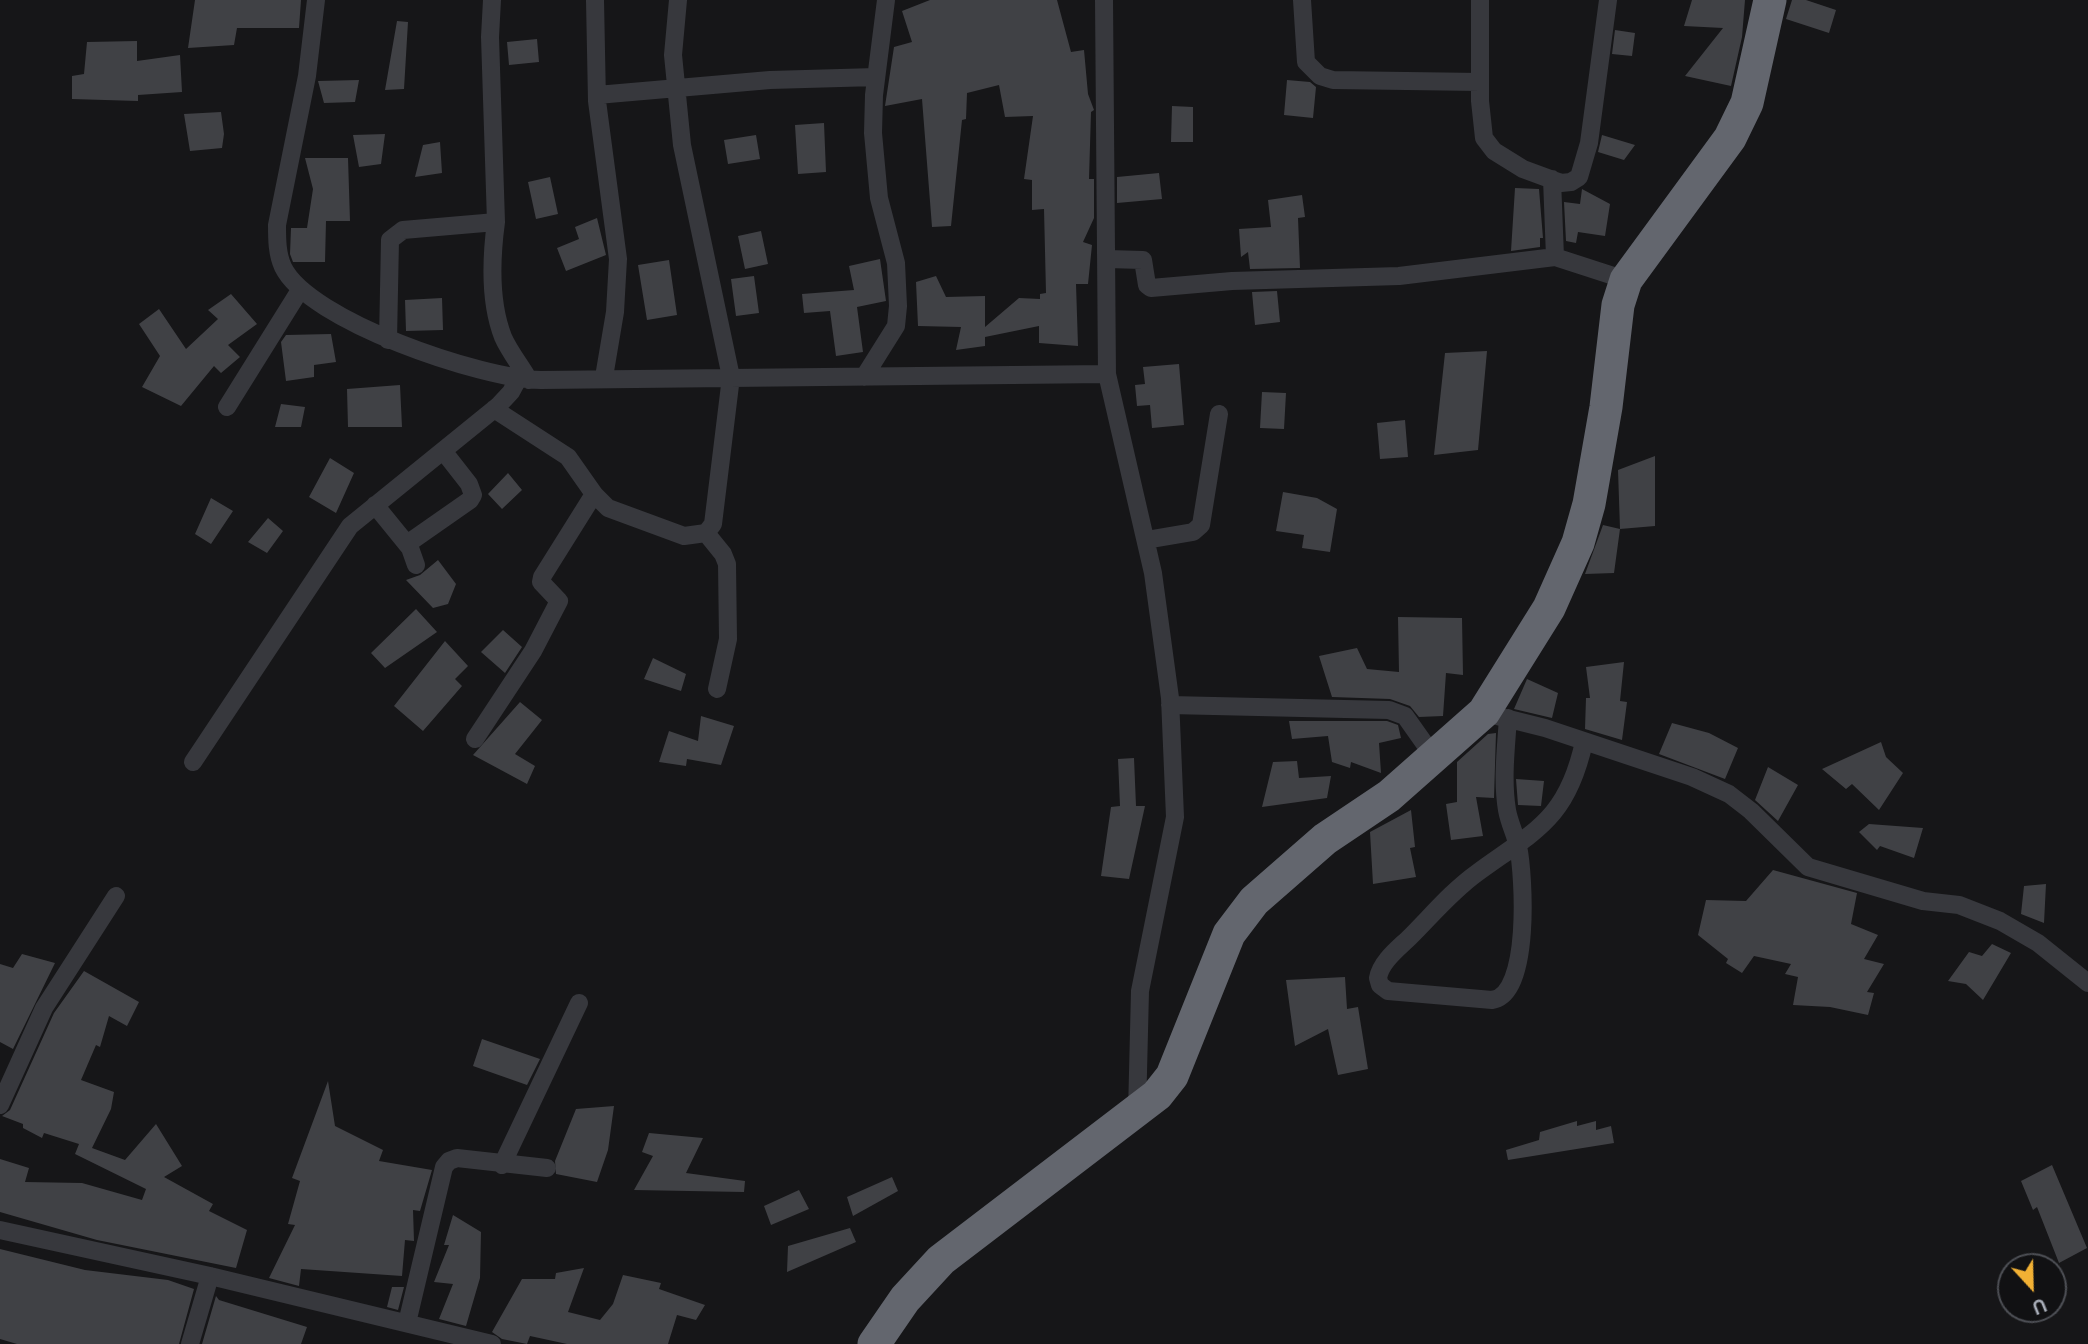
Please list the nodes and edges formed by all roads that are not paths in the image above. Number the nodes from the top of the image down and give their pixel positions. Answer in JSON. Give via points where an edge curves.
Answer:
{"nodes":[{"id":1,"x":316,"y":0,"type":"edge"},
{"id":2,"x":492,"y":0,"type":"edge"},
{"id":3,"x":595,"y":0,"type":"edge"},
{"id":4,"x":678,"y":0,"type":"edge"},
{"id":5,"x":886,"y":0,"type":"edge"},
{"id":6,"x":1104,"y":0,"type":"edge"},
{"id":7,"x":1302,"y":0,"type":"edge"},
{"id":8,"x":1480,"y":0,"type":"edge"},
{"id":9,"x":1608,"y":0,"type":"edge"},
{"id":10,"x":1770,"y":0,"type":"edge"},
{"id":11,"x":876,"y":76,"type":"junction"},
{"id":12,"x":1480,"y":82,"type":"junction"},
{"id":13,"x":676,"y":89,"type":"junction"},
{"id":14,"x":597,"y":95,"type":"junction"},
{"id":15,"x":1552,"y":179,"type":"junction"},
{"id":16,"x":496,"y":222,"type":"junction"},
{"id":17,"x":1555,"y":257,"type":"junction"},
{"id":18,"x":1107,"y":259,"type":"junction"},
{"id":19,"x":1626,"y":280,"type":"junction"},
{"id":20,"x":300,"y":290,"type":"junction"},
{"id":21,"x":388,"y":340,"type":"junction"},
{"id":22,"x":1107,"y":374,"type":"junction"},
{"id":23,"x":604,"y":377,"type":"junction"},
{"id":24,"x":731,"y":377,"type":"junction"},
{"id":25,"x":864,"y":377,"type":"junction"},
{"id":26,"x":519,"y":384,"type":"junction"},
{"id":27,"x":227,"y":407,"type":"dead end"},
{"id":28,"x":496,"y":407,"type":"junction"},
{"id":29,"x":1219,"y":414,"type":"dead end"},
{"id":30,"x":444,"y":452,"type":"junction"},
{"id":31,"x":594,"y":494,"type":"junction"},
{"id":32,"x":376,"y":505,"type":"junction"},
{"id":33,"x":706,"y":533,"type":"junction"},
{"id":34,"x":1146,"y":540,"type":"junction"},
{"id":35,"x":407,"y":544,"type":"junction"},
{"id":36,"x":416,"y":565,"type":"dead end"},
{"id":37,"x":717,"y":689,"type":"dead end"},
{"id":38,"x":1170,"y":705,"type":"junction"},
{"id":39,"x":1496,"y":715,"type":"junction"},
{"id":40,"x":475,"y":739,"type":"dead end"},
{"id":41,"x":1584,"y":741,"type":"junction"},
{"id":42,"x":1434,"y":757,"type":"junction"},
{"id":43,"x":192,"y":762,"type":"dead end"},
{"id":44,"x":1518,"y":846,"type":"junction"},
{"id":45,"x":116,"y":896,"type":"dead end"},
{"id":46,"x":2088,"y":983,"type":"edge"},
{"id":47,"x":579,"y":1003,"type":"dead end"},
{"id":48,"x":0,"y":1105,"type":"edge"},
{"id":49,"x":1137,"y":1113,"type":"junction"},
{"id":50,"x":502,"y":1165,"type":"junction"},
{"id":51,"x":547,"y":1168,"type":"dead end"},
{"id":52,"x":0,"y":1230,"type":"edge"},
{"id":53,"x":210,"y":1276,"type":"junction"},
{"id":54,"x":407,"y":1323,"type":"junction"},
{"id":55,"x":190,"y":1344,"type":"edge"},
{"id":56,"x":492,"y":1344,"type":"edge"},
{"id":57,"x":874,"y":1344,"type":"edge"}],
"edges":[{"from":1,"to":20,"type":"street","via":[[307,76],[277,225],[283,267]]},
{"from":2,"to":16,"type":"street"},
{"from":3,"to":14,"type":"street"},
{"from":4,"to":13,"type":"street","via":[[673,55]]},
{"from":5,"to":11,"type":"street"},
{"from":6,"to":18,"type":"street"},
{"from":7,"to":12,"type":"street","via":[[1306,62],[1320,76]]},
{"from":8,"to":12,"type":"street"},
{"from":9,"to":15,"type":"street","via":[[1579,177],[1571,182]]},
{"from":10,"to":19,"type":"highway","via":[[1746,103],[1730,138]]},
{"from":11,"to":13,"type":"street"},
{"from":11,"to":25,"type":"street","via":[[873,133],[879,198],[896,263],[898,306],[896,326]]},
{"from":12,"to":15,"type":"street","via":[[1484,138],[1523,169]]},
{"from":13,"to":14,"type":"street"},
{"from":13,"to":24,"type":"street","via":[[682,145]]},
{"from":14,"to":23,"type":"street","via":[[618,259]]},
{"from":15,"to":17,"type":"street"},
{"from":16,"to":21,"type":"street","via":[[395,234],[390,240]]},
{"from":16,"to":26,"type":"street","via":[[491,260],[496,307]]},
{"from":17,"to":18,"type":"street","via":[[1399,276],[1151,288],[1143,260]]},
{"from":17,"to":19,"type":"street"},
{"from":18,"to":22,"type":"street"},
{"from":19,"to":39,"type":"highway","via":[[1618,305],[1589,504],[1578,543]]},
{"from":20,"to":21,"type":"street"},
{"from":20,"to":27,"type":"street"},
{"from":21,"to":26,"type":"street"},
{"from":22,"to":25,"type":"street"},
{"from":22,"to":34,"type":"street"},
{"from":23,"to":24,"type":"street"},
{"from":23,"to":26,"type":"street"},
{"from":24,"to":25,"type":"street"},
{"from":24,"to":33,"type":"street","via":[[713,524]]},
{"from":26,"to":28,"type":"street"},
{"from":28,"to":30,"type":"street"},
{"from":28,"to":31,"type":"street","via":[[568,457]]},
{"from":29,"to":34,"type":"street","via":[[1201,525],[1193,531]]},
{"from":30,"to":32,"type":"street"},
{"from":30,"to":35,"type":"street","via":[[473,495]]},
{"from":31,"to":33,"type":"street","via":[[608,508],[684,536]]},
{"from":31,"to":40,"type":"street","via":[[542,577],[541,582],[559,601],[533,651]]},
{"from":32,"to":35,"type":"street"},
{"from":32,"to":43,"type":"street","via":[[350,526]]},
{"from":33,"to":37,"type":"street","via":[[727,564],[727,639]]},
{"from":34,"to":38,"type":"street"},
{"from":35,"to":36,"type":"street"},
{"from":38,"to":42,"type":"street","via":[[1389,710],[1405,716]]},
{"from":38,"to":49,"type":"street","via":[[1175,817],[1140,991]]},
{"from":39,"to":41,"type":"street"},
{"from":39,"to":42,"type":"highway"},
{"from":39,"to":44,"type":"street","via":[[1507,810]]},
{"from":41,"to":44,"type":"street","via":[[1576,776],[1559,806]]},
{"from":41,"to":46,"type":"street","via":[[1729,794],[1808,867],[1923,901],[1959,905],[2000,922],[2038,943]]},
{"from":42,"to":49,"type":"highway","via":[[1389,796],[1325,839],[1254,901],[1228,934],[1172,1076]]},
{"from":44,"to":44,"type":"street","via":[[1521,932],[1507,994],[1492,1000],[1395,993],[1380,985],[1379,971],[1445,901]]},
{"from":45,"to":48,"type":"street","via":[[44,1008]]},
{"from":47,"to":50,"type":"street"},
{"from":49,"to":57,"type":"highway","via":[[941,1259],[905,1299]]},
{"from":50,"to":51,"type":"street"},
{"from":50,"to":54,"type":"street","via":[[457,1158],[444,1167]]},
{"from":52,"to":53,"type":"street"},
{"from":53,"to":54,"type":"street"},
{"from":53,"to":55,"type":"street"},
{"from":54,"to":56,"type":"street"}]}
